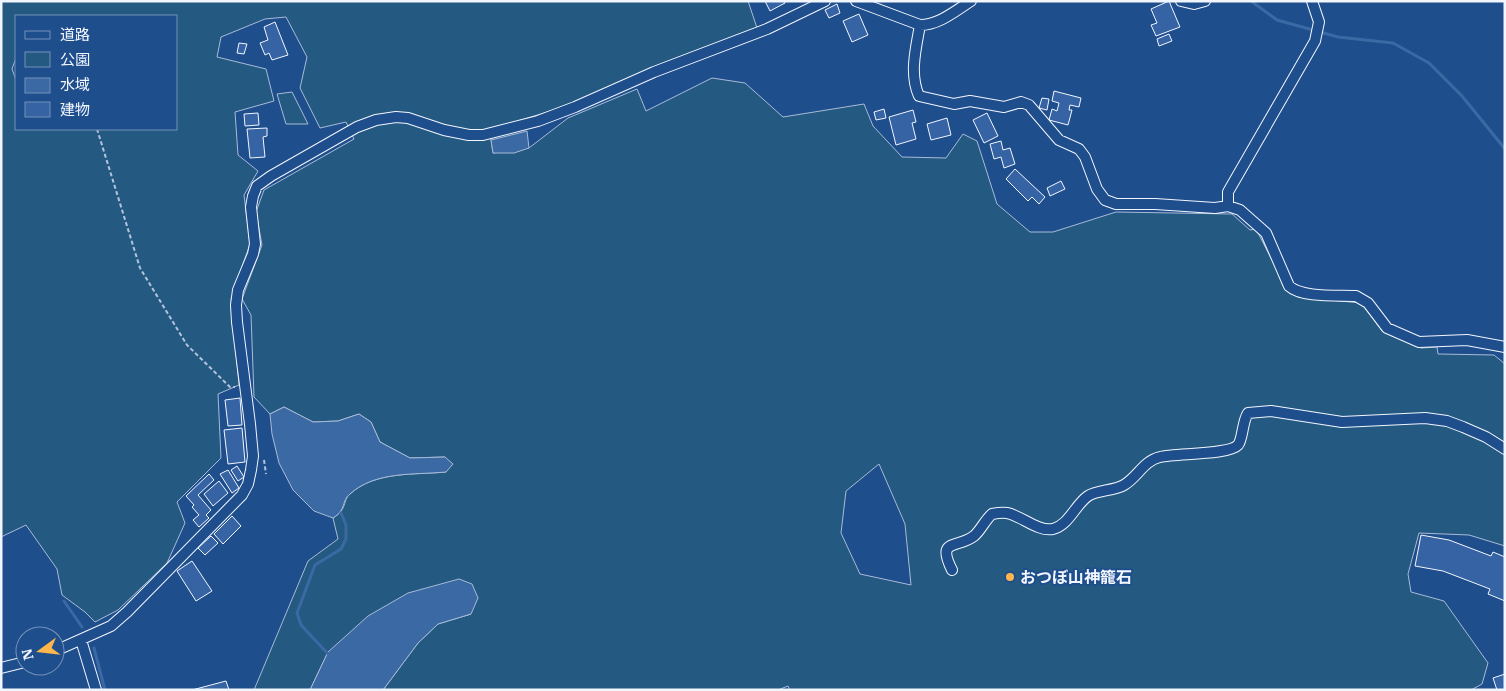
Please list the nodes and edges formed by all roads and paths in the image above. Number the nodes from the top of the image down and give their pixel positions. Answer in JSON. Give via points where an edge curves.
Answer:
{"nodes":[{"id":1,"x":825,"y":1,"type":"edge"},
{"id":2,"x":856,"y":1,"type":"edge"},
{"id":3,"x":971,"y":1,"type":"edge"},
{"id":4,"x":1181,"y":1,"type":"edge"},
{"id":5,"x":1205,"y":1,"type":"edge"},
{"id":6,"x":1312,"y":1,"type":"edge"},
{"id":7,"x":920,"y":25,"type":"junction"},
{"id":8,"x":97,"y":130,"type":"edge"},
{"id":9,"x":1228,"y":206,"type":"junction"},
{"id":10,"x":1505,"y":347,"type":"edge"},
{"id":11,"x":245,"y":387,"type":"junction"},
{"id":12,"x":1505,"y":449,"type":"edge"},
{"id":13,"x":952,"y":570,"type":"dead end"},
{"id":14,"x":81,"y":640,"type":"junction"},
{"id":15,"x":65,"y":647,"type":"edge"},
{"id":16,"x":15,"y":664,"type":"edge"},
{"id":17,"x":1,"y":668,"type":"edge"},
{"id":18,"x":96,"y":690,"type":"edge"}],
"edges":[{"from":1,"to":11,"type":"street","via":[[767,29],[538,121],[476,135],[444,130],[408,118],[376,120],[357,127],[271,176],[257,186],[253,196],[255,244],[237,297]]},
{"from":2,"to":7,"type":"street"},
{"from":3,"to":7,"type":"street","via":[[936,22]]},
{"from":4,"to":5,"type":"street","via":[[1194,4]]},
{"from":6,"to":9,"type":"street","via":[[1319,22],[1315,41],[1228,192]]},
{"from":7,"to":9,"type":"street","via":[[914,78],[919,96],[954,104],[970,100],[1004,107],[1022,102],[1029,105],[1059,140],[1079,149],[1097,189],[1105,200],[1116,204]]},
{"from":8,"to":11,"type":"path","via":[[140,268],[187,345],[230,387]]},
{"from":9,"to":10,"type":"street","via":[[1240,210],[1266,233],[1293,289],[1302,293],[1362,298],[1387,328],[1419,342],[1467,340]]},
{"from":11,"to":14,"type":"street","via":[[253,456],[248,484],[242,494],[127,612],[111,626]]},
{"from":12,"to":13,"type":"street","via":[[1486,437],[1447,421],[1425,418],[1342,422],[1272,411],[1248,412],[1238,445],[1214,452],[1152,460],[1122,486],[1089,495],[1065,524],[1055,529],[1039,528],[1005,512],[992,514],[974,536],[951,545],[947,550]]},
{"from":14,"to":15,"type":"street"},
{"from":14,"to":18,"type":"street"},
{"from":16,"to":17,"type":"street"}]}
